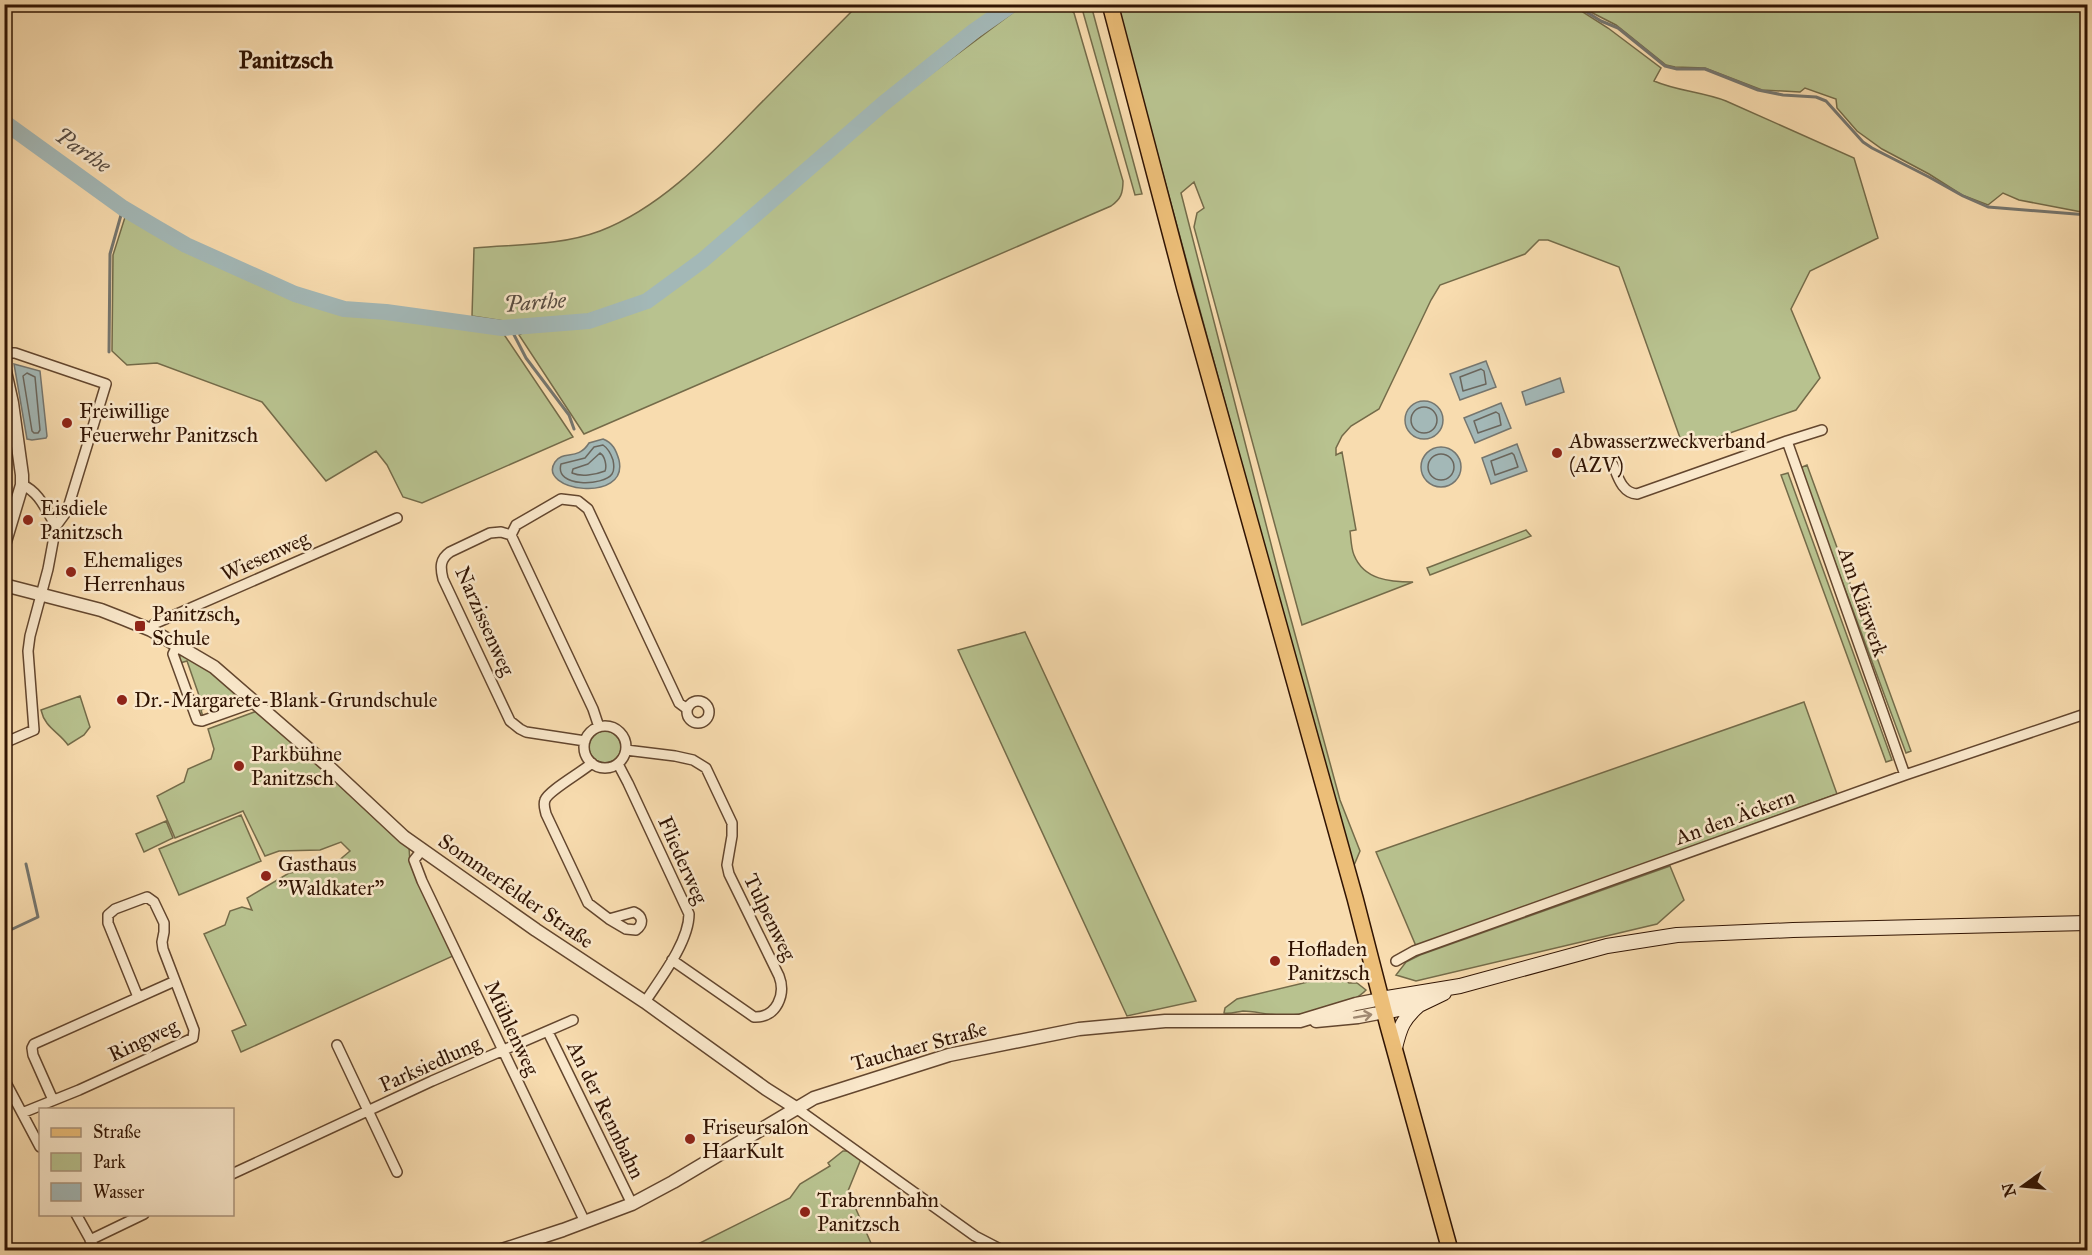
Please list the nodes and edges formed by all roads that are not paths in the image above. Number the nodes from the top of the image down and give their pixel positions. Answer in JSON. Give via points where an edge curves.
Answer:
{"nodes":[{"id":1,"x":1110,"y":4,"type":"edge"},
{"id":2,"x":4,"y":353,"type":"edge"},
{"id":3,"x":4,"y":367,"type":"edge"},
{"id":4,"x":1822,"y":430,"type":"dead end"},
{"id":5,"x":1786,"y":441,"type":"junction"},
{"id":6,"x":1613,"y":465,"type":"dead end"},
{"id":7,"x":22,"y":485,"type":"junction"},
{"id":8,"x":397,"y":518,"type":"dead end"},
{"id":9,"x":56,"y":526,"type":"junction"},
{"id":10,"x":511,"y":535,"type":"junction"},
{"id":11,"x":4,"y":545,"type":"edge"},
{"id":12,"x":4,"y":585,"type":"edge"},
{"id":13,"x":41,"y":595,"type":"junction"},
{"id":14,"x":151,"y":630,"type":"junction"},
{"id":15,"x":177,"y":646,"type":"junction"},
{"id":16,"x":256,"y":702,"type":"junction"},
{"id":17,"x":687,"y":709,"type":"dead end"},
{"id":18,"x":2088,"y":713,"type":"edge"},
{"id":19,"x":599,"y":727,"type":"junction"},
{"id":20,"x":585,"y":741,"type":"junction"},
{"id":21,"x":4,"y":743,"type":"edge"},
{"id":22,"x":626,"y":750,"type":"junction"},
{"id":23,"x":592,"y":763,"type":"junction"},
{"id":24,"x":618,"y":764,"type":"junction"},
{"id":25,"x":1905,"y":776,"type":"junction"},
{"id":26,"x":422,"y":850,"type":"junction"},
{"id":27,"x":609,"y":919,"type":"dead end"},
{"id":28,"x":2088,"y":923,"type":"edge"},
{"id":29,"x":672,"y":960,"type":"junction"},
{"id":30,"x":1396,"y":961,"type":"dead end"},
{"id":31,"x":175,"y":981,"type":"junction"},
{"id":32,"x":1460,"y":986,"type":"junction"},
{"id":33,"x":138,"y":997,"type":"junction"},
{"id":34,"x":645,"y":1002,"type":"junction"},
{"id":35,"x":1419,"y":1005,"type":"junction"},
{"id":36,"x":1383,"y":1006,"type":"junction"},
{"id":37,"x":573,"y":1020,"type":"dead end"},
{"id":38,"x":548,"y":1032,"type":"junction"},
{"id":39,"x":337,"y":1045,"type":"dead end"},
{"id":40,"x":1395,"y":1048,"type":"junction"},
{"id":41,"x":503,"y":1051,"type":"junction"},
{"id":42,"x":4,"y":1079,"type":"edge"},
{"id":43,"x":53,"y":1100,"type":"junction"},
{"id":44,"x":796,"y":1108,"type":"junction"},
{"id":45,"x":367,"y":1112,"type":"junction"},
{"id":46,"x":22,"y":1113,"type":"junction"},
{"id":47,"x":39,"y":1145,"type":"edge"},
{"id":48,"x":397,"y":1172,"type":"dead end"},
{"id":49,"x":234,"y":1173,"type":"edge"},
{"id":50,"x":632,"y":1203,"type":"junction"},
{"id":51,"x":77,"y":1216,"type":"edge"},
{"id":52,"x":142,"y":1216,"type":"edge"},
{"id":53,"x":585,"y":1222,"type":"junction"},
{"id":54,"x":90,"y":1240,"type":"junction"},
{"id":55,"x":96,"y":1251,"type":"edge"},
{"id":56,"x":502,"y":1251,"type":"edge"},
{"id":57,"x":1002,"y":1251,"type":"edge"},
{"id":58,"x":1450,"y":1251,"type":"edge"}],
"edges":[{"from":1,"to":36,"type":"main road"},
{"from":2,"to":9,"type":"street","via":[[15,353],[106,384],[67,511]]},
{"from":3,"to":7,"type":"street"},
{"from":4,"to":5,"type":"street"},
{"from":5,"to":6,"type":"street","via":[[1637,494],[1621,485]]},
{"from":5,"to":25,"type":"street","name":"Am Klärwerk"},
{"from":7,"to":9,"type":"street","via":[[37,495]]},
{"from":7,"to":11,"type":"street"},
{"from":8,"to":14,"type":"street","name":"Wiesenweg","via":[[154,624]]},
{"from":9,"to":13,"type":"street"},
{"from":10,"to":17,"type":"street","via":[[516,525],[561,499],[578,501],[588,509],[679,703]]},
{"from":10,"to":19,"type":"street"},
{"from":10,"to":20,"type":"street","name":"Narzissenweg","via":[[490,533],[445,555],[441,566],[443,579],[510,721],[526,732]]},
{"from":12,"to":13,"type":"street","name":"Sommerfelder Straße"},
{"from":13,"to":14,"type":"street","name":"Sommerfelder Straße","via":[[101,610]]},
{"from":13,"to":21,"type":"street","via":[[28,651],[34,730]]},
{"from":14,"to":15,"type":"street","name":"Sommerfelder Straße"},
{"from":15,"to":16,"type":"street","name":"Sommerfelder Straße","via":[[214,667]]},
{"from":15,"to":16,"type":"street","via":[[173,654],[197,720]]},
{"from":16,"to":26,"type":"street","name":"Sommerfelder Straße"},
{"from":18,"to":25,"type":"street","name":"An den Äckern"},
{"from":19,"to":20,"type":"street"},
{"from":19,"to":22,"type":"street","via":[[619,731]]},
{"from":20,"to":23,"type":"street","via":[[585,753]]},
{"from":22,"to":24,"type":"street"},
{"from":22,"to":29,"type":"street","name":"Tulpenweg","via":[[693,760],[706,768],[732,823],[729,874],[779,976],[780,1002],[771,1012],[754,1017]]},
{"from":23,"to":24,"type":"street","via":[[603,768]]},
{"from":23,"to":27,"type":"street","via":[[548,794],[544,803],[588,903]]},
{"from":24,"to":29,"type":"street","name":"Fliederweg","via":[[689,914],[687,931]]},
{"from":25,"to":30,"type":"street","name":"An den Äckern","via":[[1414,951]]},
{"from":26,"to":34,"type":"street","name":"Sommerfelder Straße"},
{"from":26,"to":41,"type":"street","name":"Mühlenweg","via":[[414,860],[422,881]]},
{"from":28,"to":32,"type":"main road","via":[[1677,935],[1607,946]]},
{"from":29,"to":34,"type":"street","name":"Fliederweg"},
{"from":31,"to":33,"type":"street","name":"Ringweg"},
{"from":31,"to":33,"type":"street","name":"Ringweg","via":[[162,945],[164,923],[153,900],[146,897],[115,909],[108,915],[108,923]]},
{"from":31,"to":43,"type":"street","name":"Ringweg","via":[[194,1030],[193,1038]]},
{"from":32,"to":35,"type":"main road"},
{"from":32,"to":36,"type":"main road"},
{"from":33,"to":43,"type":"street","name":"Ringweg","via":[[34,1044],[33,1055]]},
{"from":34,"to":44,"type":"street","name":"Sommerfelder Straße"},
{"from":35,"to":36,"type":"main road"},
{"from":35,"to":40,"type":"main road","via":[[1400,1026]]},
{"from":36,"to":40,"type":"main road"},
{"from":36,"to":44,"type":"street","name":"Tauchaer Straße","via":[[1358,1017],[1166,1021],[1079,1029],[949,1055],[835,1090]]},
{"from":37,"to":38,"type":"street","name":"Parksiedlung"},
{"from":38,"to":41,"type":"street","name":"Parksiedlung"},
{"from":38,"to":50,"type":"street","name":"An der Rennbahn"},
{"from":39,"to":45,"type":"street","name":"Parksiedlung"},
{"from":40,"to":58,"type":"main road"},
{"from":41,"to":45,"type":"street","name":"Parksiedlung"},
{"from":41,"to":53,"type":"street","name":"Mühlenweg"},
{"from":42,"to":46,"type":"street"},
{"from":43,"to":46,"type":"street","name":"Ringweg"},
{"from":44,"to":50,"type":"street","name":"Tauchaer Straße"},
{"from":44,"to":57,"type":"street","name":"Sommerfelder Straße","via":[[975,1236]]},
{"from":45,"to":48,"type":"street","name":"Parksiedlung"},
{"from":45,"to":49,"type":"street","name":"Parksiedlung"},
{"from":46,"to":47,"type":"street"},
{"from":50,"to":53,"type":"street","name":"Tauchaer Straße"},
{"from":51,"to":54,"type":"street"},
{"from":52,"to":54,"type":"street"},
{"from":53,"to":56,"type":"street","name":"Tauchaer Straße"},
{"from":54,"to":55,"type":"street"}]}
